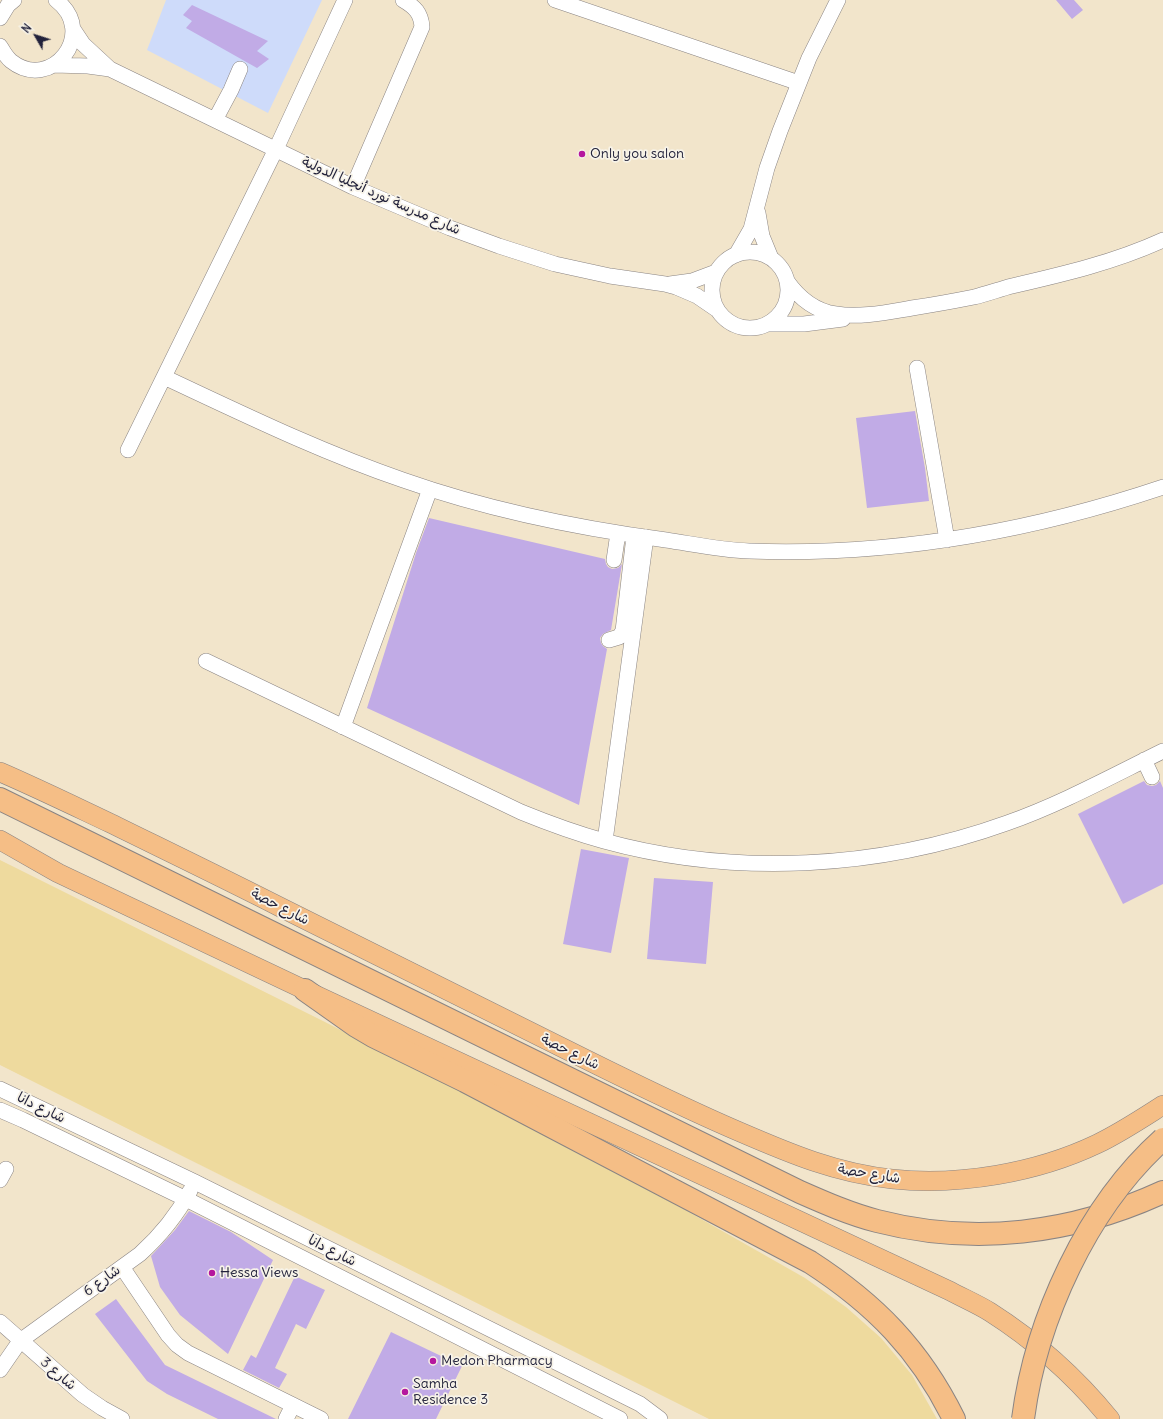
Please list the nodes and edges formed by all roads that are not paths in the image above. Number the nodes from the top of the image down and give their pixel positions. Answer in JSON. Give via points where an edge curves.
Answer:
{"nodes":[{"id":1,"x":14,"y":0,"type":"edge"},
{"id":2,"x":56,"y":0,"type":"edge"},
{"id":3,"x":345,"y":0,"type":"edge"},
{"id":4,"x":403,"y":0,"type":"edge"},
{"id":5,"x":555,"y":0,"type":"edge"},
{"id":6,"x":838,"y":0,"type":"edge"},
{"id":7,"x":67,"y":7,"type":"edge"},
{"id":8,"x":0,"y":18,"type":"edge"},
{"id":9,"x":74,"y":29,"type":"junction"},
{"id":10,"x":2,"y":53,"type":"edge"},
{"id":11,"x":54,"y":65,"type":"junction"},
{"id":12,"x":240,"y":68,"type":"dead end"},
{"id":13,"x":110,"y":69,"type":"junction"},
{"id":14,"x":799,"y":83,"type":"junction"},
{"id":15,"x":215,"y":120,"type":"junction"},
{"id":16,"x":276,"y":149,"type":"junction"},
{"id":17,"x":353,"y":187,"type":"junction"},
{"id":18,"x":758,"y":201,"type":"junction"},
{"id":19,"x":1163,"y":240,"type":"edge"},
{"id":20,"x":736,"y":255,"type":"junction"},
{"id":21,"x":771,"y":258,"type":"junction"},
{"id":22,"x":716,"y":272,"type":"junction"},
{"id":23,"x":787,"y":281,"type":"junction"},
{"id":24,"x":666,"y":284,"type":"junction"},
{"id":25,"x":716,"y":309,"type":"junction"},
{"id":26,"x":860,"y":315,"type":"junction"},
{"id":27,"x":767,"y":324,"type":"junction"},
{"id":28,"x":918,"y":368,"type":"dead end"},
{"id":29,"x":164,"y":377,"type":"junction"},
{"id":30,"x":128,"y":450,"type":"dead end"},
{"id":31,"x":1163,"y":487,"type":"edge"},
{"id":32,"x":430,"y":489,"type":"junction"},
{"id":33,"x":618,"y":533,"type":"junction"},
{"id":34,"x":640,"y":536,"type":"junction"},
{"id":35,"x":947,"y":540,"type":"junction"},
{"id":36,"x":614,"y":560,"type":"dead end"},
{"id":37,"x":609,"y":640,"type":"dead end"},
{"id":38,"x":206,"y":661,"type":"dead end"},
{"id":39,"x":343,"y":727,"type":"junction"},
{"id":40,"x":1163,"y":751,"type":"edge"},
{"id":41,"x":1144,"y":760,"type":"junction"},
{"id":42,"x":3,"y":770,"type":"edge"},
{"id":43,"x":1152,"y":777,"type":"dead end"},
{"id":44,"x":0,"y":799,"type":"edge"},
{"id":45,"x":0,"y":840,"type":"edge"},
{"id":46,"x":605,"y":841,"type":"junction"},
{"id":47,"x":305,"y":990,"type":"junction"},
{"id":48,"x":0,"y":1089,"type":"edge"},
{"id":49,"x":1163,"y":1106,"type":"edge"},
{"id":50,"x":0,"y":1110,"type":"edge"},
{"id":51,"x":1163,"y":1139,"type":"edge"},
{"id":52,"x":195,"y":1182,"type":"junction"},
{"id":53,"x":1163,"y":1192,"type":"edge"},
{"id":54,"x":186,"y":1199,"type":"junction"},
{"id":55,"x":122,"y":1267,"type":"junction"},
{"id":56,"x":0,"y":1322,"type":"edge"},
{"id":57,"x":20,"y":1341,"type":"junction"},
{"id":58,"x":0,"y":1370,"type":"edge"},
{"id":59,"x":293,"y":1405,"type":"junction"},
{"id":60,"x":122,"y":1419,"type":"edge"},
{"id":61,"x":286,"y":1419,"type":"edge"},
{"id":62,"x":321,"y":1419,"type":"edge"},
{"id":63,"x":620,"y":1419,"type":"edge"},
{"id":64,"x":660,"y":1419,"type":"edge"},
{"id":65,"x":954,"y":1419,"type":"edge"},
{"id":66,"x":1023,"y":1419,"type":"edge"},
{"id":67,"x":1110,"y":1419,"type":"edge"}],
"edges":[{"from":1,"to":8,"type":"street"},
{"from":2,"to":7,"type":"street"},
{"from":3,"to":16,"type":"street"},
{"from":4,"to":17,"type":"street","via":[[418,11],[422,27]]},
{"from":5,"to":14,"type":"street"},
{"from":6,"to":14,"type":"street"},
{"from":7,"to":9,"type":"street","name":"شارع مدرسة نورد أنجليا الدولية"},
{"from":9,"to":11,"type":"street","via":[[72,43],[65,56]]},
{"from":9,"to":13,"type":"street","name":"شارع مدرسة نورد أنجليا الدولية","via":[[83,44]]},
{"from":10,"to":11,"type":"street","name":"شارع مدرسة نورد أنجليا الدولية","via":[[21,67],[32,70]]},
{"from":11,"to":13,"type":"street","name":"شارع مدرسة نورد أنجليا الدولية"},
{"from":12,"to":15,"type":"street"},
{"from":13,"to":15,"type":"street","name":"شارع مدرسة نورد أنجليا الدولية"},
{"from":14,"to":18,"type":"street","via":[[780,130]]},
{"from":15,"to":16,"type":"street","name":"شارع مدرسة نورد أنجليا الدولية"},
{"from":16,"to":17,"type":"street","name":"شارع مدرسة نورد أنجليا الدولية"},
{"from":16,"to":29,"type":"street"},
{"from":17,"to":24,"type":"street","name":"شارع مدرسة نورد أنجليا الدولية","via":[[450,228],[522,254],[589,272]]},
{"from":18,"to":20,"type":"street","via":[[751,229]]},
{"from":18,"to":21,"type":"street","via":[[759,225]]},
{"from":19,"to":26,"type":"street","via":[[1087,268],[974,297]]},
{"from":20,"to":21,"type":"street","via":[[754,252]]},
{"from":20,"to":22,"type":"street","via":[[721,265]]},
{"from":21,"to":23,"type":"street","via":[[783,271]]},
{"from":22,"to":24,"type":"street","name":"شارع مدرسة نورد أنجليا الدولية","via":[[692,281]]},
{"from":22,"to":25,"type":"street","via":[[712,281]]},
{"from":23,"to":26,"type":"street","via":[[798,295],[813,306],[835,314]]},
{"from":23,"to":27,"type":"street","via":[[788,294],[783,309]]},
{"from":24,"to":25,"type":"street","name":"شارع مدرسة نورد أنجليا الدولية","via":[[687,291]]},
{"from":25,"to":27,"type":"street","via":[[727,321],[742,328],[755,328]]},
{"from":26,"to":27,"type":"street","via":[[823,322]]},
{"from":28,"to":35,"type":"street"},
{"from":29,"to":30,"type":"street"},
{"from":29,"to":32,"type":"street","via":[[332,454]]},
{"from":31,"to":35,"type":"street","via":[[1059,518]]},
{"from":32,"to":33,"type":"street","via":[[530,517]]},
{"from":32,"to":39,"type":"street"},
{"from":33,"to":34,"type":"street"},
{"from":33,"to":36,"type":"street"},
{"from":34,"to":35,"type":"street","via":[[745,551],[846,550]]},
{"from":34,"to":37,"type":"street","via":[[626,571],[623,631],[619,637]]},
{"from":34,"to":46,"type":"street"},
{"from":38,"to":39,"type":"street"},
{"from":39,"to":46,"type":"street","via":[[521,812]]},
{"from":40,"to":41,"type":"street"},
{"from":41,"to":43,"type":"street"},
{"from":41,"to":46,"type":"street","via":[[1039,811],[1008,823],[944,842],[878,855],[812,862],[745,862],[679,856]]},
{"from":42,"to":49,"type":"main road","name":"شارع حصة","via":[[682,1108],[784,1151],[833,1168],[862,1175],[926,1181],[992,1175],[1074,1154],[1099,1143]]},
{"from":44,"to":53,"type":"highway","via":[[837,1209],[916,1230],[996,1234],[1043,1230],[1090,1220]]},
{"from":45,"to":47,"type":"main road","via":[[58,872]]},
{"from":47,"to":65,"type":"highway","via":[[373,1036],[465,1081],[810,1262],[861,1298],[884,1320],[924,1367],[942,1394]]},
{"from":47,"to":67,"type":"main road","via":[[950,1291],[1025,1336],[1059,1364]]},
{"from":48,"to":52,"type":"street","name":"شارع دانا"},
{"from":50,"to":54,"type":"street","name":"شارع دانا"},
{"from":51,"to":66,"type":"highway","bridge":true,"via":[[1129,1173],[1104,1208],[1063,1281],[1035,1362]]},
{"from":52,"to":54,"type":"street","name":"شارع 6"},
{"from":52,"to":64,"type":"street","name":"شارع دانا","via":[[640,1404]]},
{"from":54,"to":55,"type":"street","name":"شارع 6","via":[[157,1238]]},
{"from":54,"to":63,"type":"street","name":"شارع دانا"},
{"from":55,"to":57,"type":"street","name":"شارع 6"},
{"from":55,"to":59,"type":"street","via":[[168,1336],[177,1345],[188,1353]]},
{"from":56,"to":57,"type":"street","name":"شارع 3"},
{"from":57,"to":58,"type":"street","name":"شارع 6"},
{"from":57,"to":60,"type":"street","name":"شارع 3","via":[[83,1395]]},
{"from":59,"to":61,"type":"street"},
{"from":59,"to":62,"type":"street"}]}
